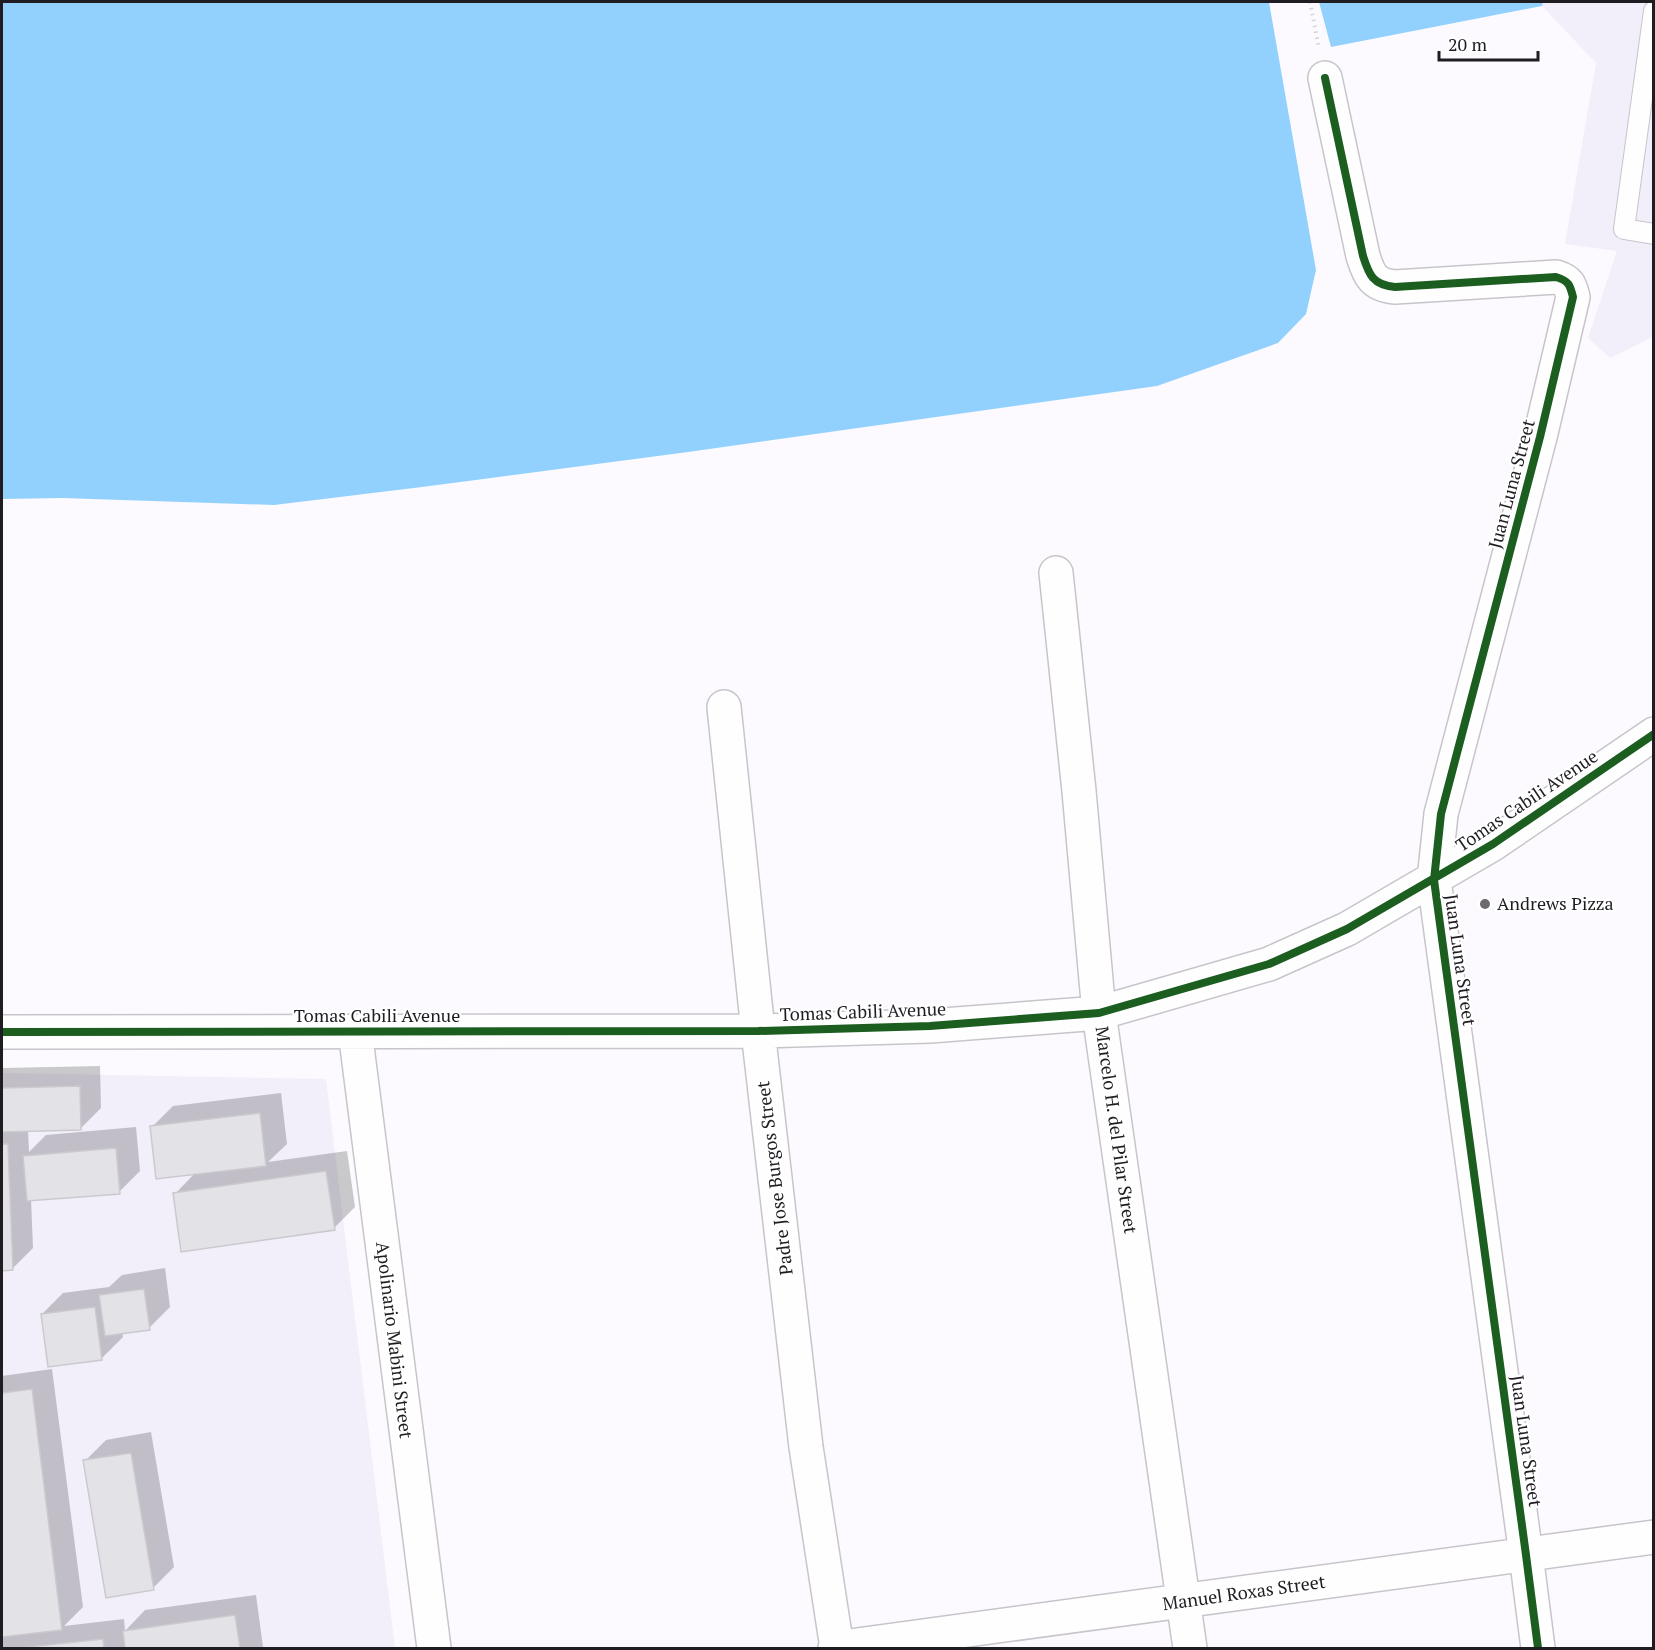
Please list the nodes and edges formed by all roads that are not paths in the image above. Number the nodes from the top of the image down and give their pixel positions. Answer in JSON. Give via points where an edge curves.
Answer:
{"nodes":[{"id":1,"x":1653,"y":11,"type":"edge"},
{"id":2,"x":1652,"y":34,"type":"edge"},
{"id":3,"x":1325,"y":78,"type":"road end"},
{"id":4,"x":1653,"y":234,"type":"edge"},
{"id":5,"x":1056,"y":573,"type":"dead end"},
{"id":6,"x":724,"y":707,"type":"dead end"},
{"id":7,"x":1653,"y":735,"type":"edge"},
{"id":8,"x":1434,"y":880,"type":"junction"},
{"id":9,"x":1099,"y":1013,"type":"junction"},
{"id":10,"x":355,"y":1031,"type":"junction"},
{"id":11,"x":758,"y":1031,"type":"junction"},
{"id":12,"x":2,"y":1032,"type":"edge"},
{"id":13,"x":1653,"y":1538,"type":"edge"},
{"id":14,"x":1526,"y":1555,"type":"junction"},
{"id":15,"x":1183,"y":1602,"type":"junction"},
{"id":16,"x":434,"y":1648,"type":"edge"},
{"id":17,"x":836,"y":1648,"type":"edge"},
{"id":18,"x":1190,"y":1648,"type":"edge"},
{"id":19,"x":1538,"y":1648,"type":"edge"}],
"edges":[{"from":1,"to":2,"type":"lane"},
{"from":2,"to":4,"type":"lane","via":[[1624,229]]},
{"from":3,"to":8,"type":"street","name":"Juan Luna Street","via":[[1363,256],[1374,280],[1382,286],[1395,287],[1556,277],[1565,279],[1573,297],[1441,814]]},
{"from":5,"to":9,"type":"street","name":"Marcelo H. del Pilar Street"},
{"from":6,"to":11,"type":"street","name":"Padre Jose Burgos Street"},
{"from":7,"to":8,"type":"street","name":"Tomas Cabili Avenue"},
{"from":8,"to":9,"type":"street","name":"Tomas Cabili Avenue","via":[[1347,929],[1269,964]]},
{"from":8,"to":14,"type":"street","name":"Juan Luna Street"},
{"from":9,"to":11,"type":"street","name":"Tomas Cabili Avenue","via":[[930,1026]]},
{"from":9,"to":15,"type":"street","name":"Marcelo H. del Pilar Street"},
{"from":10,"to":11,"type":"street","name":"Tomas Cabili Avenue"},
{"from":10,"to":12,"type":"street","name":"Tomas Cabili Avenue"},
{"from":10,"to":16,"type":"street","name":"Apolinario Mabini Street"},
{"from":11,"to":17,"type":"street","name":"Padre Jose Burgos Street","via":[[806,1447]]},
{"from":13,"to":14,"type":"street","name":"Manuel Roxas Street"},
{"from":14,"to":15,"type":"street","name":"Manuel Roxas Street"},
{"from":14,"to":19,"type":"street","name":"Juan Luna Street"},
{"from":15,"to":17,"type":"street","name":"Manuel Roxas Street"},
{"from":15,"to":18,"type":"street","name":"Marcelo H. del Pilar Street"}]}
